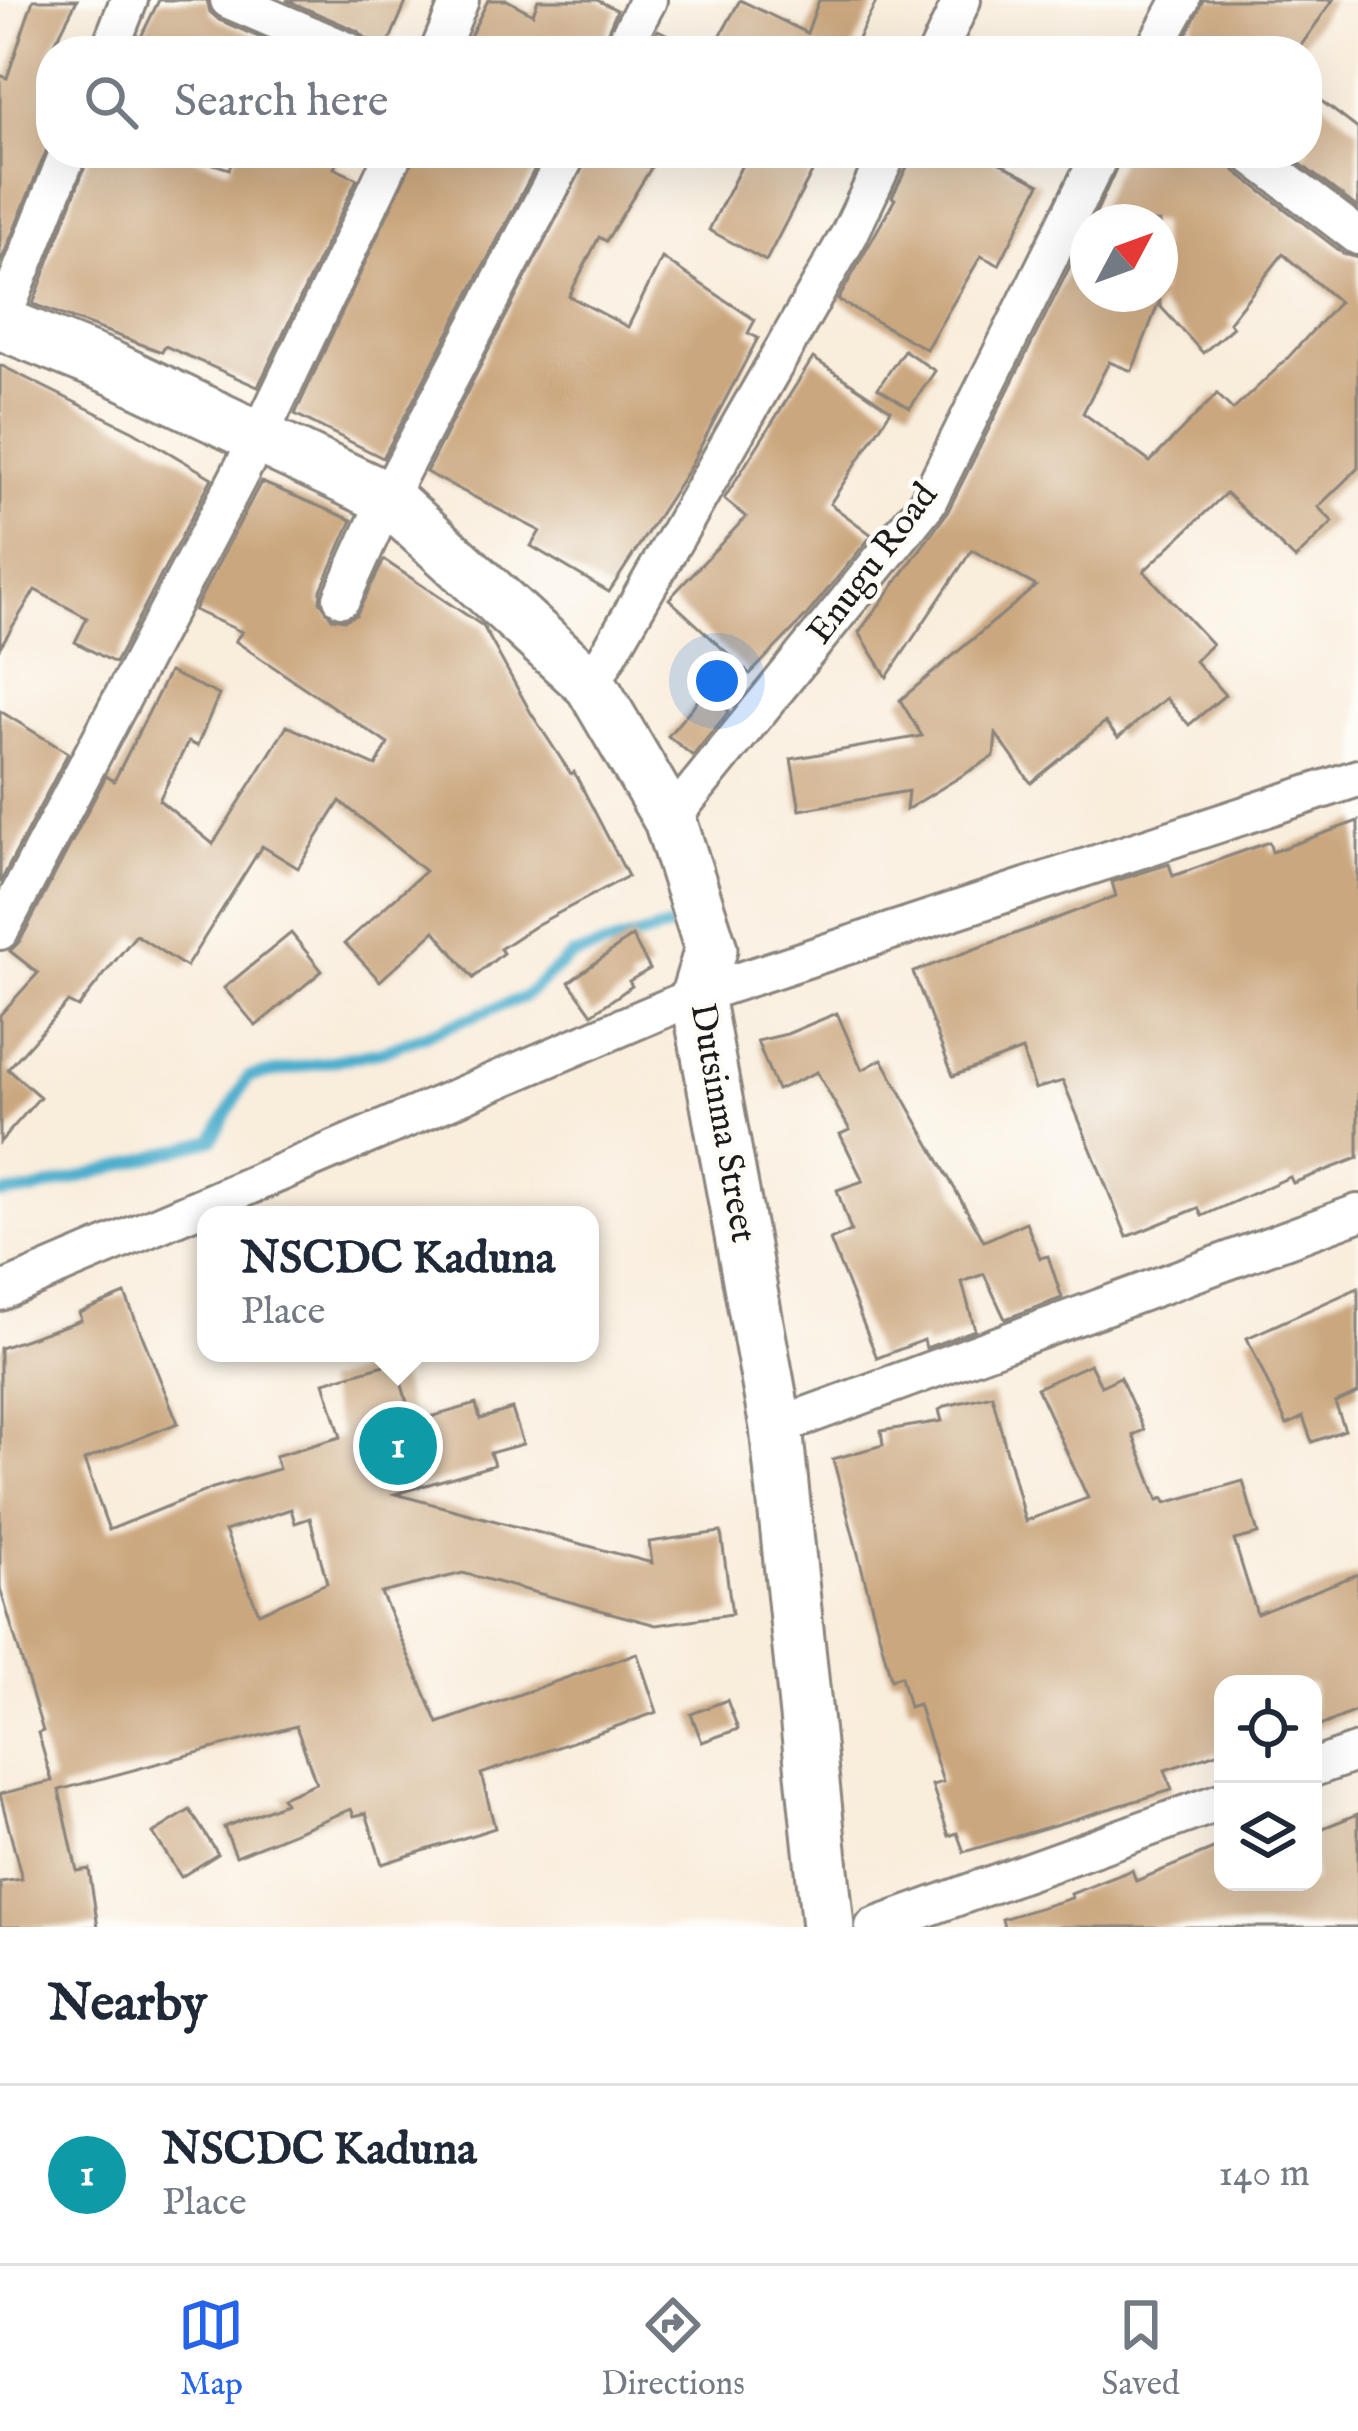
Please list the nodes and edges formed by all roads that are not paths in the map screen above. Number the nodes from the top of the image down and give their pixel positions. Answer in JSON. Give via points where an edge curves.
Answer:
{"nodes":[{"id":1,"x":129,"y":0,"type":"edge"},
{"id":2,"x":229,"y":0,"type":"edge"},
{"id":3,"x":460,"y":0,"type":"edge"},
{"id":4,"x":648,"y":0,"type":"edge"},
{"id":5,"x":962,"y":0,"type":"edge"},
{"id":6,"x":1181,"y":0,"type":"edge"},
{"id":7,"x":115,"y":36,"type":"edge"},
{"id":8,"x":313,"y":36,"type":"edge"},
{"id":9,"x":446,"y":36,"type":"edge"},
{"id":10,"x":629,"y":36,"type":"edge"},
{"id":11,"x":945,"y":36,"type":"edge"},
{"id":12,"x":1161,"y":36,"type":"edge"},
{"id":13,"x":62,"y":168,"type":"edge"},
{"id":14,"x":387,"y":168,"type":"edge"},
{"id":15,"x":560,"y":168,"type":"edge"},
{"id":16,"x":881,"y":168,"type":"edge"},
{"id":17,"x":1094,"y":168,"type":"edge"},
{"id":18,"x":1269,"y":168,"type":"edge"},
{"id":19,"x":1358,"y":236,"type":"edge"},
{"id":20,"x":0,"y":324,"type":"edge"},
{"id":21,"x":259,"y":436,"type":"junction"},
{"id":22,"x":387,"y":498,"type":"junction"},
{"id":23,"x":342,"y":598,"type":"dead end"},
{"id":24,"x":591,"y":685,"type":"junction"},
{"id":25,"x":1358,"y":778,"type":"edge"},
{"id":26,"x":670,"y":820,"type":"junction"},
{"id":27,"x":0,"y":931,"type":"edge"},
{"id":28,"x":697,"y":994,"type":"junction"},
{"id":29,"x":201,"y":1206,"type":"edge"},
{"id":30,"x":197,"y":1208,"type":"edge"},
{"id":31,"x":1358,"y":1213,"type":"edge"},
{"id":32,"x":0,"y":1292,"type":"edge"},
{"id":33,"x":776,"y":1427,"type":"junction"},
{"id":34,"x":1358,"y":1751,"type":"edge"},
{"id":35,"x":1322,"y":1765,"type":"edge"},
{"id":36,"x":1214,"y":1804,"type":"edge"},
{"id":37,"x":828,"y":1927,"type":"edge"},
{"id":38,"x":874,"y":1927,"type":"edge"}],
"edges":[{"from":1,"to":7,"type":"street"},
{"from":2,"to":8,"type":"street"},
{"from":3,"to":9,"type":"street"},
{"from":4,"to":10,"type":"street"},
{"from":5,"to":11,"type":"street"},
{"from":6,"to":12,"type":"street"},
{"from":13,"to":20,"type":"street"},
{"from":14,"to":21,"type":"street"},
{"from":15,"to":22,"type":"street"},
{"from":16,"to":24,"type":"street"},
{"from":17,"to":26,"type":"street","name":"Enugu Road","via":[[927,503]]},
{"from":18,"to":19,"type":"street"},
{"from":20,"to":21,"type":"street","name":"Dutsinma Street"},
{"from":21,"to":22,"type":"street","name":"Dutsinma Street"},
{"from":21,"to":27,"type":"street"},
{"from":22,"to":23,"type":"street"},
{"from":22,"to":24,"type":"street","name":"Dutsinma Street"},
{"from":24,"to":26,"type":"street","name":"Dutsinma Street"},
{"from":25,"to":28,"type":"street"},
{"from":26,"to":28,"type":"street","name":"Dutsinma Street","via":[[711,949]]},
{"from":28,"to":29,"type":"street"},
{"from":28,"to":33,"type":"street","name":"Dutsinma Street"},
{"from":30,"to":32,"type":"street"},
{"from":31,"to":33,"type":"street"},
{"from":33,"to":37,"type":"street","name":"Dutsinma Street"},
{"from":34,"to":35,"type":"street"},
{"from":36,"to":38,"type":"street"}]}
